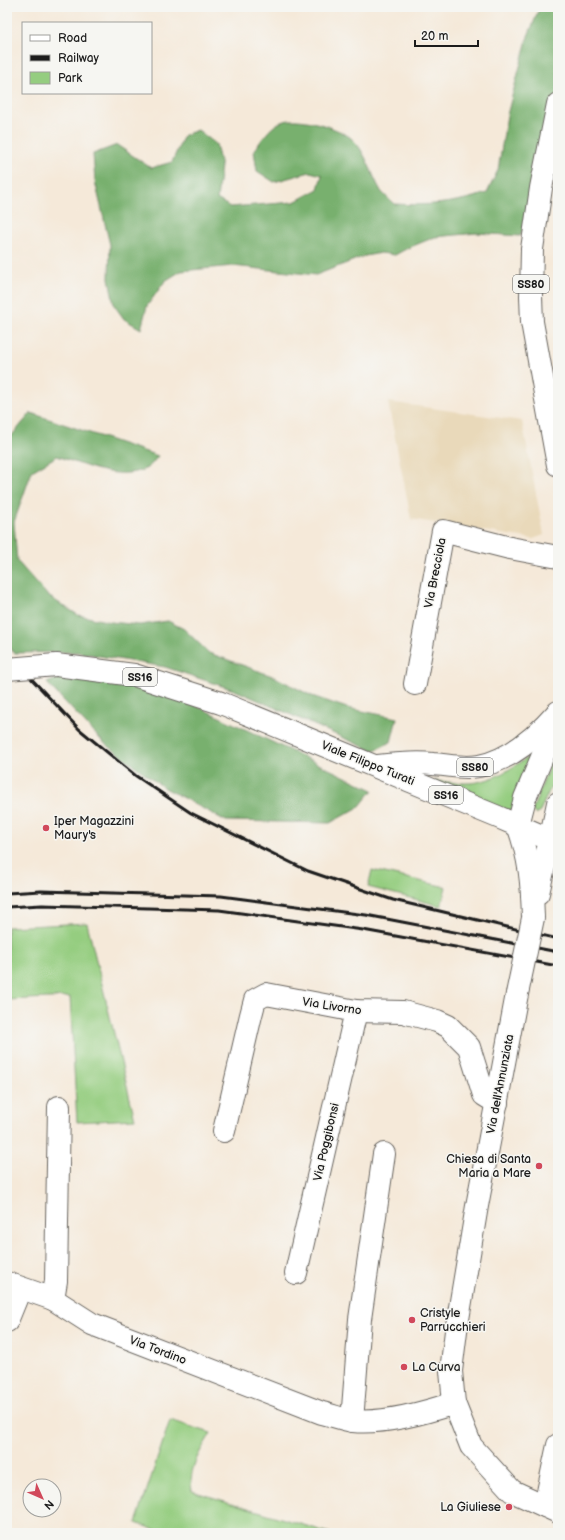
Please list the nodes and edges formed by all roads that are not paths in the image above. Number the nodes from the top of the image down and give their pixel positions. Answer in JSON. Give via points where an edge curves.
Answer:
{"nodes":[{"id":1,"x":558,"y":104,"type":"edge"},
{"id":2,"x":558,"y":465,"type":"edge"},
{"id":3,"x":558,"y":557,"type":"edge"},
{"id":4,"x":7,"y":669,"type":"edge"},
{"id":5,"x":415,"y":684,"type":"dead end"},
{"id":6,"x":558,"y":712,"type":"edge"},
{"id":7,"x":558,"y":720,"type":"edge"},
{"id":8,"x":373,"y":766,"type":"junction"},
{"id":9,"x":558,"y":803,"type":"edge"},
{"id":10,"x":518,"y":826,"type":"junction"},
{"id":11,"x":554,"y":842,"type":"edge"},
{"id":12,"x":532,"y":918,"type":"junction"},
{"id":13,"x":356,"y":1011,"type":"junction"},
{"id":14,"x":497,"y":1103,"type":"junction"},
{"id":15,"x":59,"y":1107,"type":"dead end"},
{"id":16,"x":224,"y":1131,"type":"dead end"},
{"id":17,"x":384,"y":1154,"type":"dead end"},
{"id":18,"x":296,"y":1273,"type":"dead end"},
{"id":19,"x":13,"y":1286,"type":"edge"},
{"id":20,"x":53,"y":1299,"type":"junction"},
{"id":21,"x":7,"y":1321,"type":"edge"},
{"id":22,"x":454,"y":1403,"type":"junction"},
{"id":23,"x":352,"y":1420,"type":"junction"},
{"id":24,"x":558,"y":1445,"type":"edge"},
{"id":25,"x":552,"y":1509,"type":"edge"}],
"edges":[{"from":1,"to":2,"type":"street","number":"SS80","via":[[532,248],[530,296],[532,322]]},
{"from":3,"to":5,"type":"street","name":"Via Brecciola","via":[[442,531]]},
{"from":4,"to":8,"type":"street","name":"Viale Filippo Turati","number":"SS16","bridge":true,"via":[[56,665],[134,675],[221,703]]},
{"from":6,"to":8,"type":"street","number":"SS80","via":[[541,731],[516,750],[503,759],[489,764],[470,767],[404,763]]},
{"from":7,"to":10,"type":"street","via":[[525,798]]},
{"from":8,"to":10,"type":"street","name":"Viale Filippo Turati","number":"SS16"},
{"from":9,"to":11,"type":"street","name":"Via dell'Annunziata"},
{"from":10,"to":11,"type":"street","name":"Viale Filippo Turati","number":"SS16"},
{"from":10,"to":12,"type":"street","name":"Via dell'Annunziata","via":[[526,847],[532,878]]},
{"from":11,"to":12,"type":"street","name":"Via dell'Annunziata"},
{"from":12,"to":14,"type":"street","name":"Via dell'Annunziata","bridge":true},
{"from":13,"to":14,"type":"street","name":"Via Livorno","via":[[403,1012],[448,1026],[470,1047],[484,1095]]},
{"from":13,"to":16,"type":"street","name":"Via Livorno","via":[[266,994],[256,1000]]},
{"from":13,"to":18,"type":"street","name":"Via Poggibonsi"},
{"from":14,"to":22,"type":"street","name":"Via dell'Annunziata","via":[[456,1331],[451,1371]]},
{"from":15,"to":20,"type":"street","via":[[56,1281]]},
{"from":17,"to":23,"type":"street","via":[[360,1319]]},
{"from":19,"to":20,"type":"street","name":"Via Tordino"},
{"from":19,"to":21,"type":"street"},
{"from":20,"to":23,"type":"street","name":"Via Tordino","via":[[92,1324],[322,1413]]},
{"from":22,"to":23,"type":"street","name":"Via Tordino","via":[[431,1411],[376,1420]]},
{"from":22,"to":25,"type":"street","name":"Via dell'Annunziata","via":[[471,1446],[512,1491]]},
{"from":24,"to":25,"type":"street"}]}
